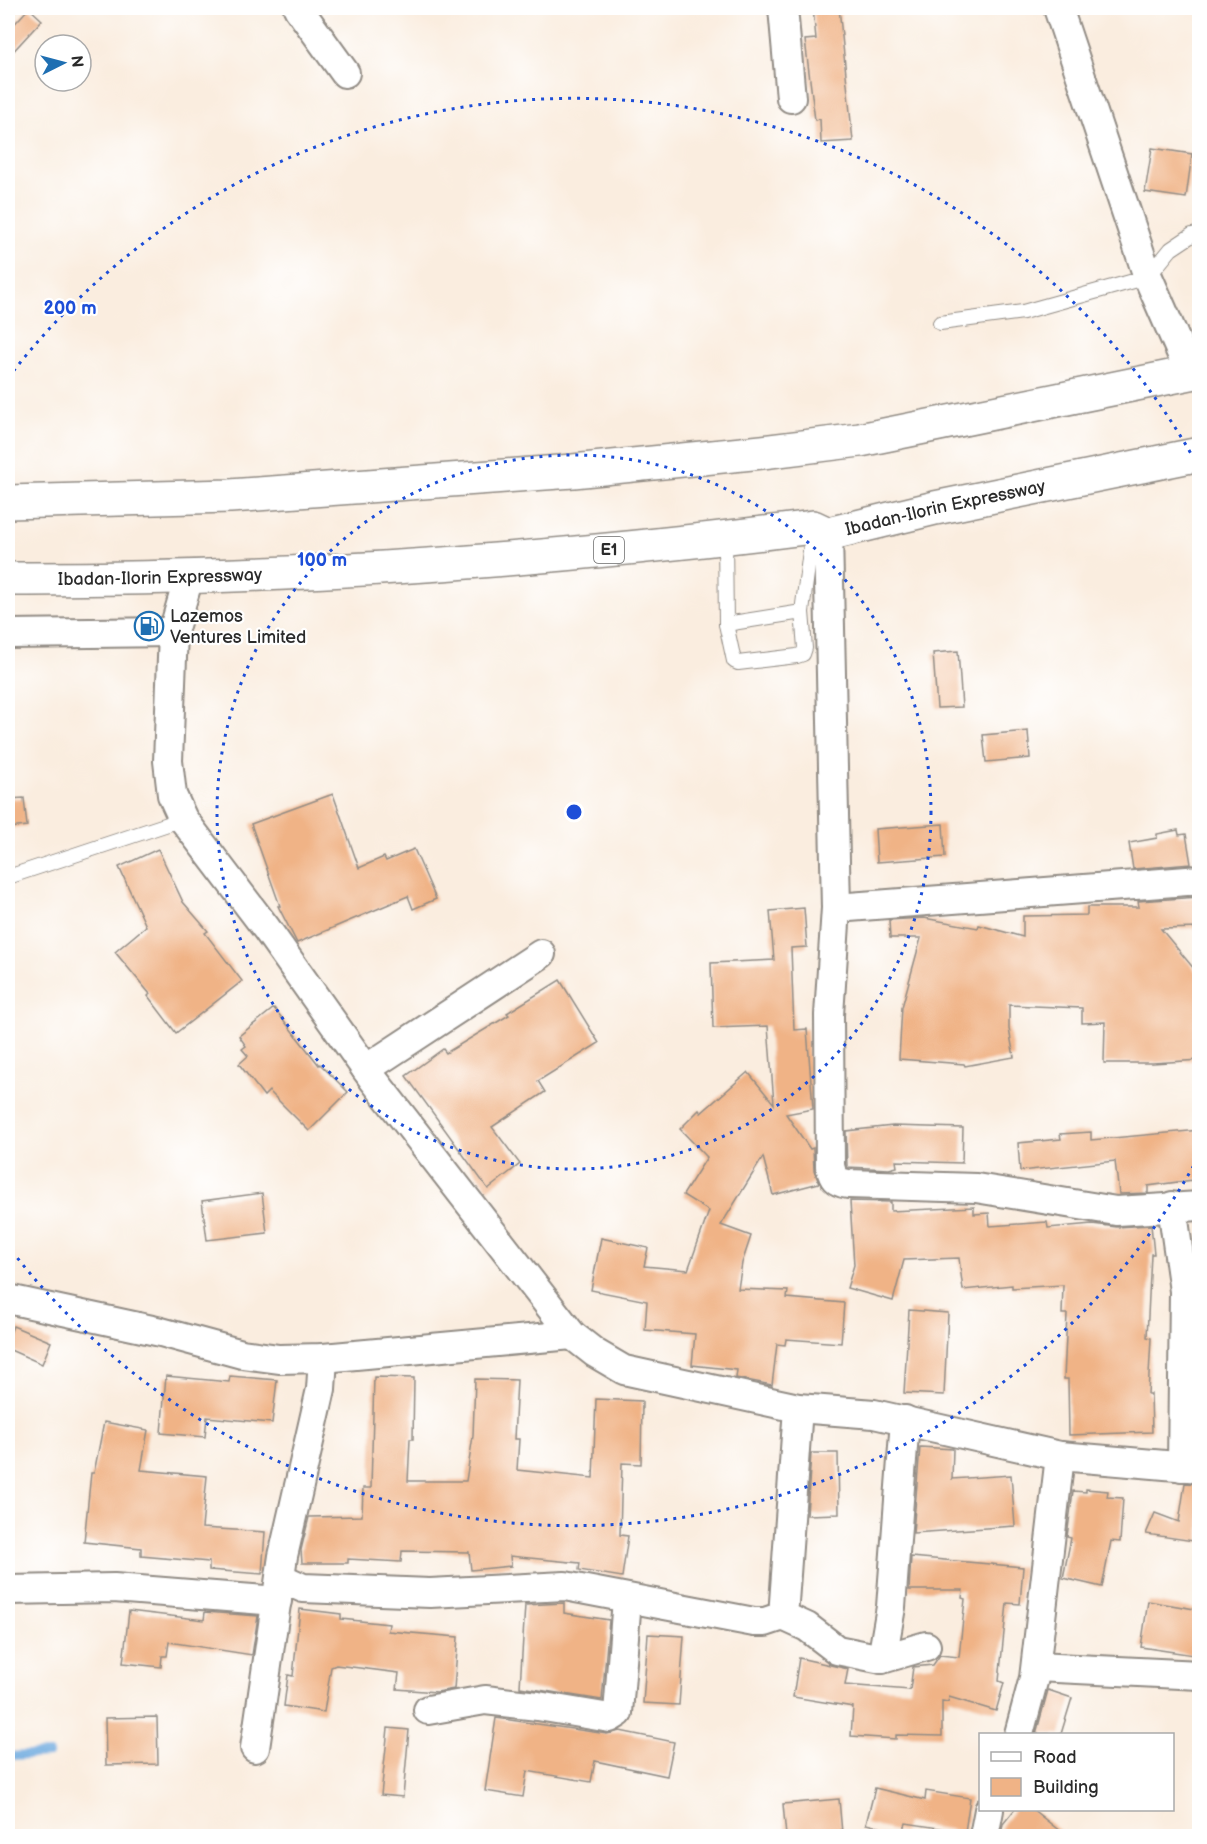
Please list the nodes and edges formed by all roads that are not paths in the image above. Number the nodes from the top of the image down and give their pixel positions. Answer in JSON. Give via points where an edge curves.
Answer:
{"nodes":[{"id":1,"x":298,"y":8,"type":"edge"},
{"id":2,"x":783,"y":8,"type":"edge"},
{"id":3,"x":1058,"y":8,"type":"edge"},
{"id":4,"x":345,"y":74,"type":"dead end"},
{"id":5,"x":791,"y":98,"type":"dead end"},
{"id":6,"x":1200,"y":234,"type":"edge"},
{"id":7,"x":1148,"y":277,"type":"junction"},
{"id":8,"x":940,"y":323,"type":"dead end"},
{"id":9,"x":1195,"y":372,"type":"edge"},
{"id":10,"x":1200,"y":454,"type":"edge"},
{"id":11,"x":8,"y":501,"type":"edge"},
{"id":12,"x":820,"y":531,"type":"junction"},
{"id":13,"x":725,"y":538,"type":"junction"},
{"id":14,"x":189,"y":577,"type":"junction"},
{"id":15,"x":8,"y":579,"type":"edge"},
{"id":16,"x":802,"y":612,"type":"junction"},
{"id":17,"x":726,"y":624,"type":"junction"},
{"id":18,"x":173,"y":632,"type":"junction"},
{"id":19,"x":8,"y":634,"type":"edge"},
{"id":20,"x":183,"y":819,"type":"junction"},
{"id":21,"x":8,"y":877,"type":"edge"},
{"id":22,"x":1200,"y":880,"type":"edge"},
{"id":23,"x":836,"y":908,"type":"junction"},
{"id":24,"x":541,"y":954,"type":"dead end"},
{"id":25,"x":366,"y":1069,"type":"junction"},
{"id":26,"x":1186,"y":1206,"type":"edge"},
{"id":27,"x":8,"y":1299,"type":"edge"},
{"id":28,"x":572,"y":1335,"type":"junction"},
{"id":29,"x":323,"y":1358,"type":"junction"},
{"id":30,"x":798,"y":1408,"type":"junction"},
{"id":31,"x":905,"y":1420,"type":"junction"},
{"id":32,"x":1060,"y":1456,"type":"junction"},
{"id":33,"x":1191,"y":1467,"type":"edge"},
{"id":34,"x":8,"y":1590,"type":"edge"},
{"id":35,"x":279,"y":1590,"type":"junction"},
{"id":36,"x":627,"y":1599,"type":"junction"},
{"id":37,"x":783,"y":1616,"type":"junction"},
{"id":38,"x":926,"y":1646,"type":"dead end"},
{"id":39,"x":882,"y":1659,"type":"junction"},
{"id":40,"x":1036,"y":1667,"type":"junction"},
{"id":41,"x":1200,"y":1675,"type":"edge"},
{"id":42,"x":428,"y":1710,"type":"dead end"},
{"id":43,"x":1019,"y":1733,"type":"edge"},
{"id":44,"x":255,"y":1748,"type":"dead end"},
{"id":45,"x":989,"y":1811,"type":"edge"},
{"id":46,"x":984,"y":1836,"type":"edge"}],
"edges":[{"from":1,"to":4,"type":"street"},
{"from":2,"to":5,"type":"street"},
{"from":3,"to":7,"type":"street"},
{"from":6,"to":7,"type":"lane","via":[[1171,249]]},
{"from":7,"to":8,"type":"lane","via":[[1023,312]]},
{"from":7,"to":9,"type":"street"},
{"from":9,"to":11,"type":"highway","via":[[860,440],[762,452],[242,496]]},
{"from":10,"to":12,"type":"highway","name":"Ibadan-Ilorin Expressway","number":"E1"},
{"from":12,"to":13,"type":"highway","name":"Ibadan-Ilorin Expressway","number":"E1"},
{"from":12,"to":16,"type":"lane"},
{"from":12,"to":23,"type":"street"},
{"from":13,"to":14,"type":"highway","name":"Ibadan-Ilorin Expressway","number":"E1","via":[[498,560]]},
{"from":13,"to":17,"type":"lane"},
{"from":14,"to":15,"type":"highway","name":"Ibadan-Ilorin Expressway","number":"E1"},
{"from":14,"to":18,"type":"street"},
{"from":16,"to":17,"type":"lane"},
{"from":16,"to":17,"type":"lane","via":[[806,648],[797,656],[738,663],[734,661]]},
{"from":18,"to":19,"type":"street"},
{"from":18,"to":20,"type":"street","via":[[168,761],[172,795]]},
{"from":20,"to":21,"type":"lane"},
{"from":20,"to":25,"type":"street"},
{"from":22,"to":23,"type":"street"},
{"from":23,"to":26,"type":"street","via":[[829,1015],[833,1178],[848,1184],[976,1188],[1116,1211]]},
{"from":24,"to":25,"type":"street"},
{"from":25,"to":28,"type":"street"},
{"from":26,"to":33,"type":"street","via":[[1184,1291]]},
{"from":27,"to":29,"type":"street","via":[[242,1354],[279,1359]]},
{"from":28,"to":29,"type":"street"},
{"from":28,"to":30,"type":"street","via":[[624,1370]]},
{"from":29,"to":35,"type":"street","via":[[321,1389]]},
{"from":30,"to":31,"type":"street"},
{"from":30,"to":37,"type":"street"},
{"from":31,"to":32,"type":"street"},
{"from":31,"to":39,"type":"street","via":[[891,1607]]},
{"from":32,"to":33,"type":"street"},
{"from":32,"to":40,"type":"street"},
{"from":34,"to":35,"type":"street"},
{"from":35,"to":36,"type":"street","via":[[430,1593],[565,1586]]},
{"from":35,"to":44,"type":"street"},
{"from":36,"to":37,"type":"street","via":[[754,1622]]},
{"from":36,"to":42,"type":"street","via":[[618,1713],[610,1718],[484,1700]]},
{"from":37,"to":39,"type":"street","via":[[807,1627],[837,1650]]},
{"from":38,"to":39,"type":"street"},
{"from":40,"to":41,"type":"street"},
{"from":40,"to":43,"type":"street"},
{"from":45,"to":46,"type":"street"}]}
